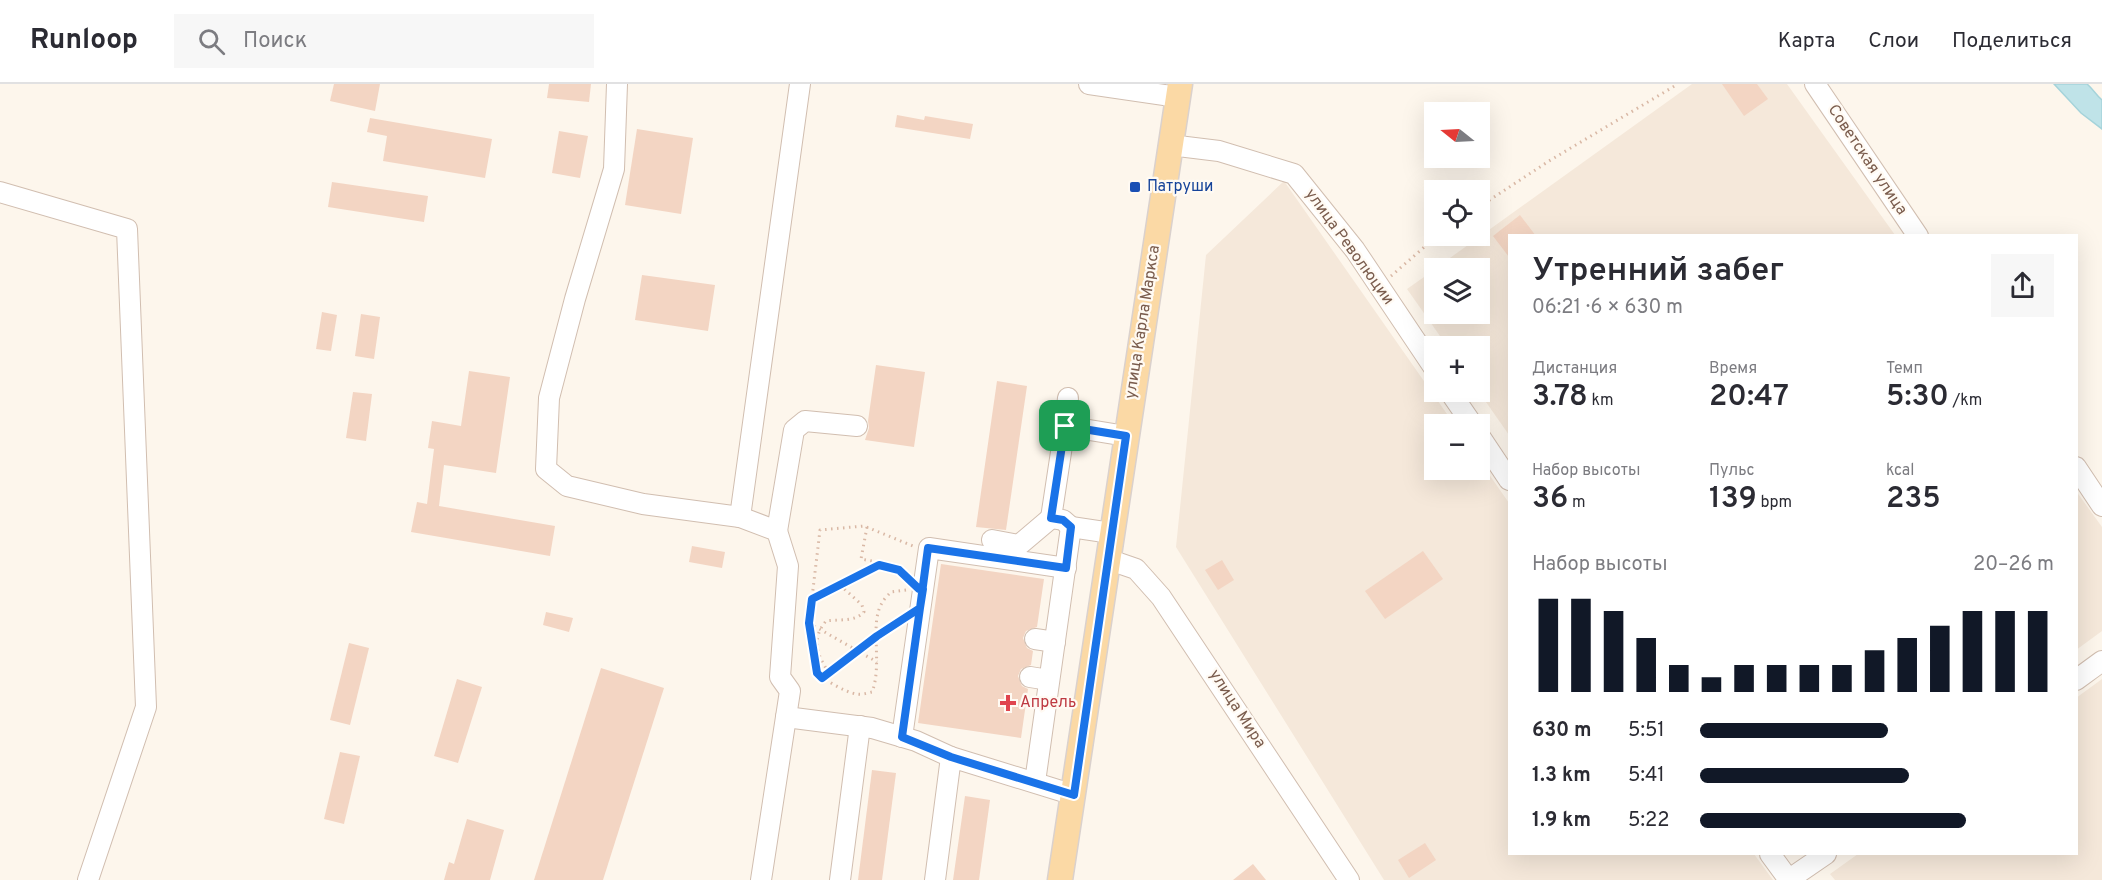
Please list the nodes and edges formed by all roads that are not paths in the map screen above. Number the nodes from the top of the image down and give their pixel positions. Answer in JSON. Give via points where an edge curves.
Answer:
{"nodes":[{"id":1,"x":617,"y":84,"type":"edge"},
{"id":2,"x":800,"y":84,"type":"edge"},
{"id":3,"x":1089,"y":84,"type":"edge"},
{"id":4,"x":1815,"y":84,"type":"edge"},
{"id":5,"x":1179,"y":91,"type":"edge"},
{"id":6,"x":1170,"y":145,"type":"junction"},
{"id":7,"x":0,"y":192,"type":"edge"},
{"id":8,"x":1917,"y":234,"type":"edge"},
{"id":9,"x":1424,"y":353,"type":"edge"},
{"id":10,"x":1068,"y":398,"type":"dead end"},
{"id":11,"x":856,"y":426,"type":"dead end"},
{"id":12,"x":1065,"y":426,"type":"junction"},
{"id":13,"x":1126,"y":436,"type":"junction"},
{"id":14,"x":1490,"y":452,"type":"edge"},
{"id":15,"x":2078,"y":470,"type":"edge"},
{"id":16,"x":1508,"y":478,"type":"edge"},
{"id":17,"x":2102,"y":506,"type":"edge"},
{"id":18,"x":740,"y":517,"type":"junction"},
{"id":19,"x":1051,"y":518,"type":"junction"},
{"id":20,"x":1071,"y":527,"type":"junction"},
{"id":21,"x":777,"y":531,"type":"junction"},
{"id":22,"x":1111,"y":533,"type":"junction"},
{"id":23,"x":992,"y":540,"type":"dead end"},
{"id":24,"x":1107,"y":559,"type":"junction"},
{"id":25,"x":1066,"y":568,"type":"junction"},
{"id":26,"x":1035,"y":639,"type":"dead end"},
{"id":27,"x":1055,"y":642,"type":"junction"},
{"id":28,"x":2102,"y":661,"type":"edge"},
{"id":29,"x":1030,"y":677,"type":"dead end"},
{"id":30,"x":2078,"y":679,"type":"edge"},
{"id":31,"x":1050,"y":680,"type":"junction"},
{"id":32,"x":786,"y":717,"type":"junction"},
{"id":33,"x":860,"y":726,"type":"junction"},
{"id":34,"x":902,"y":737,"type":"junction"},
{"id":35,"x":951,"y":757,"type":"junction"},
{"id":36,"x":1035,"y":783,"type":"junction"},
{"id":37,"x":1074,"y":795,"type":"junction"},
{"id":38,"x":1771,"y":855,"type":"edge"},
{"id":39,"x":1825,"y":855,"type":"edge"},
{"id":40,"x":88,"y":880,"type":"edge"},
{"id":41,"x":761,"y":880,"type":"edge"},
{"id":42,"x":840,"y":880,"type":"edge"},
{"id":43,"x":935,"y":880,"type":"edge"},
{"id":44,"x":1060,"y":880,"type":"edge"},
{"id":45,"x":1349,"y":880,"type":"edge"},
{"id":46,"x":1789,"y":880,"type":"edge"}],
"edges":[{"from":1,"to":18,"type":"street","via":[[614,169],[549,398],[546,469],[567,486],[578,489],[643,504]]},
{"from":2,"to":18,"type":"street"},
{"from":3,"to":5,"type":"street"},
{"from":4,"to":8,"type":"street","name":"Советская улица"},
{"from":5,"to":6,"type":"main road","name":"улица Карла Маркса"},
{"from":6,"to":9,"type":"street","name":"улица Революции","via":[[1219,151],[1294,174],[1355,250]]},
{"from":6,"to":13,"type":"main road","name":"улица Карла Маркса"},
{"from":7,"to":40,"type":"street","via":[[127,229],[146,707]]},
{"from":10,"to":12,"type":"street"},
{"from":11,"to":21,"type":"street","via":[[805,421],[794,430]]},
{"from":12,"to":13,"type":"street"},
{"from":12,"to":19,"type":"street"},
{"from":13,"to":22,"type":"main road","name":"улица Карла Маркса"},
{"from":14,"to":16,"type":"street"},
{"from":15,"to":17,"type":"street"},
{"from":18,"to":21,"type":"street"},
{"from":19,"to":20,"type":"street","via":[[1063,520]]},
{"from":19,"to":23,"type":"street","via":[[1019,545]]},
{"from":20,"to":22,"type":"street"},
{"from":20,"to":25,"type":"street"},
{"from":21,"to":32,"type":"street","via":[[788,566],[780,676],[790,691]]},
{"from":22,"to":24,"type":"main road","name":"улица Карла Маркса"},
{"from":24,"to":37,"type":"main road","name":"улица Карла Маркса"},
{"from":24,"to":45,"type":"street","name":"улица Мира","via":[[1136,569],[1161,597]]},
{"from":25,"to":27,"type":"street"},
{"from":25,"to":34,"type":"street","via":[[928,548]]},
{"from":26,"to":27,"type":"street"},
{"from":27,"to":31,"type":"street"},
{"from":28,"to":30,"type":"street"},
{"from":29,"to":31,"type":"street"},
{"from":31,"to":36,"type":"street"},
{"from":32,"to":33,"type":"street"},
{"from":32,"to":41,"type":"street"},
{"from":33,"to":34,"type":"street"},
{"from":33,"to":42,"type":"street"},
{"from":34,"to":35,"type":"street"},
{"from":35,"to":36,"type":"street"},
{"from":35,"to":43,"type":"street"},
{"from":36,"to":37,"type":"street"},
{"from":37,"to":44,"type":"main road","name":"улица Карла Маркса"},
{"from":38,"to":46,"type":"street"},
{"from":39,"to":46,"type":"street"}]}
